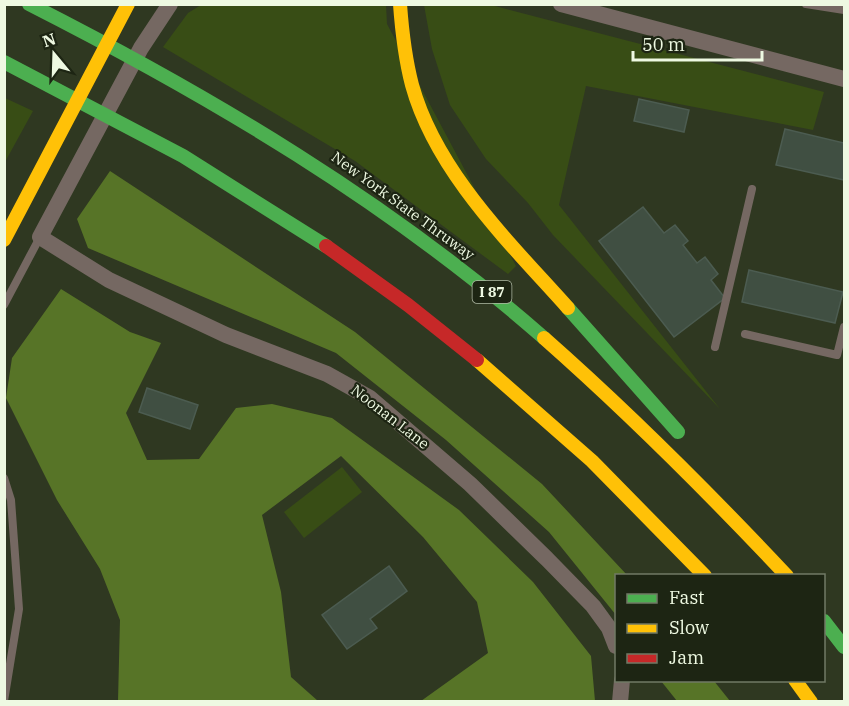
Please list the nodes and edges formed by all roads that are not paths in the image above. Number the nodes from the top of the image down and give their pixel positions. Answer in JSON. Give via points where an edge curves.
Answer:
{"nodes":[{"id":1,"x":29,"y":4,"type":"edge"},
{"id":2,"x":128,"y":4,"type":"edge"},
{"id":3,"x":170,"y":4,"type":"edge"},
{"id":4,"x":400,"y":4,"type":"edge"},
{"id":5,"x":561,"y":4,"type":"edge"},
{"id":6,"x":806,"y":4,"type":"edge"},
{"id":7,"x":844,"y":9,"type":"edge"},
{"id":8,"x":100,"y":26,"type":"dead end"},
{"id":9,"x":89,"y":47,"type":"dead end"},
{"id":10,"x":4,"y":62,"type":"edge"},
{"id":11,"x":4,"y":69,"type":"edge"},
{"id":12,"x":73,"y":77,"type":"dead end"},
{"id":13,"x":844,"y":79,"type":"edge"},
{"id":14,"x":54,"y":87,"type":"junction"},
{"id":15,"x":57,"y":107,"type":"dead end"},
{"id":16,"x":26,"y":168,"type":"dead end"},
{"id":17,"x":752,"y":189,"type":"dead end"},
{"id":18,"x":4,"y":208,"type":"edge"},
{"id":19,"x":40,"y":237,"type":"junction"},
{"id":20,"x":4,"y":240,"type":"edge"},
{"id":21,"x":4,"y":305,"type":"edge"},
{"id":22,"x":844,"y":327,"type":"edge"},
{"id":23,"x":745,"y":334,"type":"dead end"},
{"id":24,"x":715,"y":347,"type":"dead end"},
{"id":25,"x":691,"y":447,"type":"dead end"},
{"id":26,"x":4,"y":478,"type":"edge"},
{"id":27,"x":776,"y":543,"type":"dead end"},
{"id":28,"x":703,"y":574,"type":"edge"},
{"id":29,"x":785,"y":574,"type":"edge"},
{"id":30,"x":793,"y":574,"type":"edge"},
{"id":31,"x":825,"y":622,"type":"edge"},
{"id":32,"x":615,"y":643,"type":"edge"},
{"id":33,"x":844,"y":647,"type":"edge"},
{"id":34,"x":622,"y":682,"type":"edge"},
{"id":35,"x":796,"y":682,"type":"edge"},
{"id":36,"x":4,"y":701,"type":"edge"},
{"id":37,"x":620,"y":702,"type":"edge"},
{"id":38,"x":811,"y":702,"type":"edge"}],
"edges":[{"from":1,"to":29,"type":"highway","name":"New York State Thruway","number":"I 87","via":[[240,117],[331,173],[417,234],[504,301],[637,419]]},
{"from":2,"to":20,"type":"highway"},
{"from":3,"to":19,"type":"street","via":[[141,48]]},
{"from":4,"to":25,"type":"highway","via":[[413,88],[450,167],[482,209]]},
{"from":5,"to":13,"type":"street"},
{"from":6,"to":7,"type":"lane"},
{"from":8,"to":9,"type":"highway"},
{"from":10,"to":14,"type":"highway"},
{"from":11,"to":14,"type":"highway"},
{"from":12,"to":15,"type":"highway"},
{"from":14,"to":28,"type":"highway","via":[[208,170],[293,224],[426,320],[587,455]]},
{"from":16,"to":18,"type":"highway"},
{"from":17,"to":24,"type":"lane"},
{"from":19,"to":21,"type":"lane"},
{"from":19,"to":32,"type":"street","name":"Noonan Lane","via":[[110,280],[226,335],[327,374],[370,398],[470,484],[547,559],[593,606]]},
{"from":22,"to":23,"type":"lane","via":[[837,355]]},
{"from":26,"to":36,"type":"lane","via":[[10,500],[19,609]]},
{"from":27,"to":30,"type":"highway","via":[[791,560]]},
{"from":31,"to":33,"type":"highway"},
{"from":34,"to":37,"type":"street"},
{"from":35,"to":38,"type":"highway"}]}
